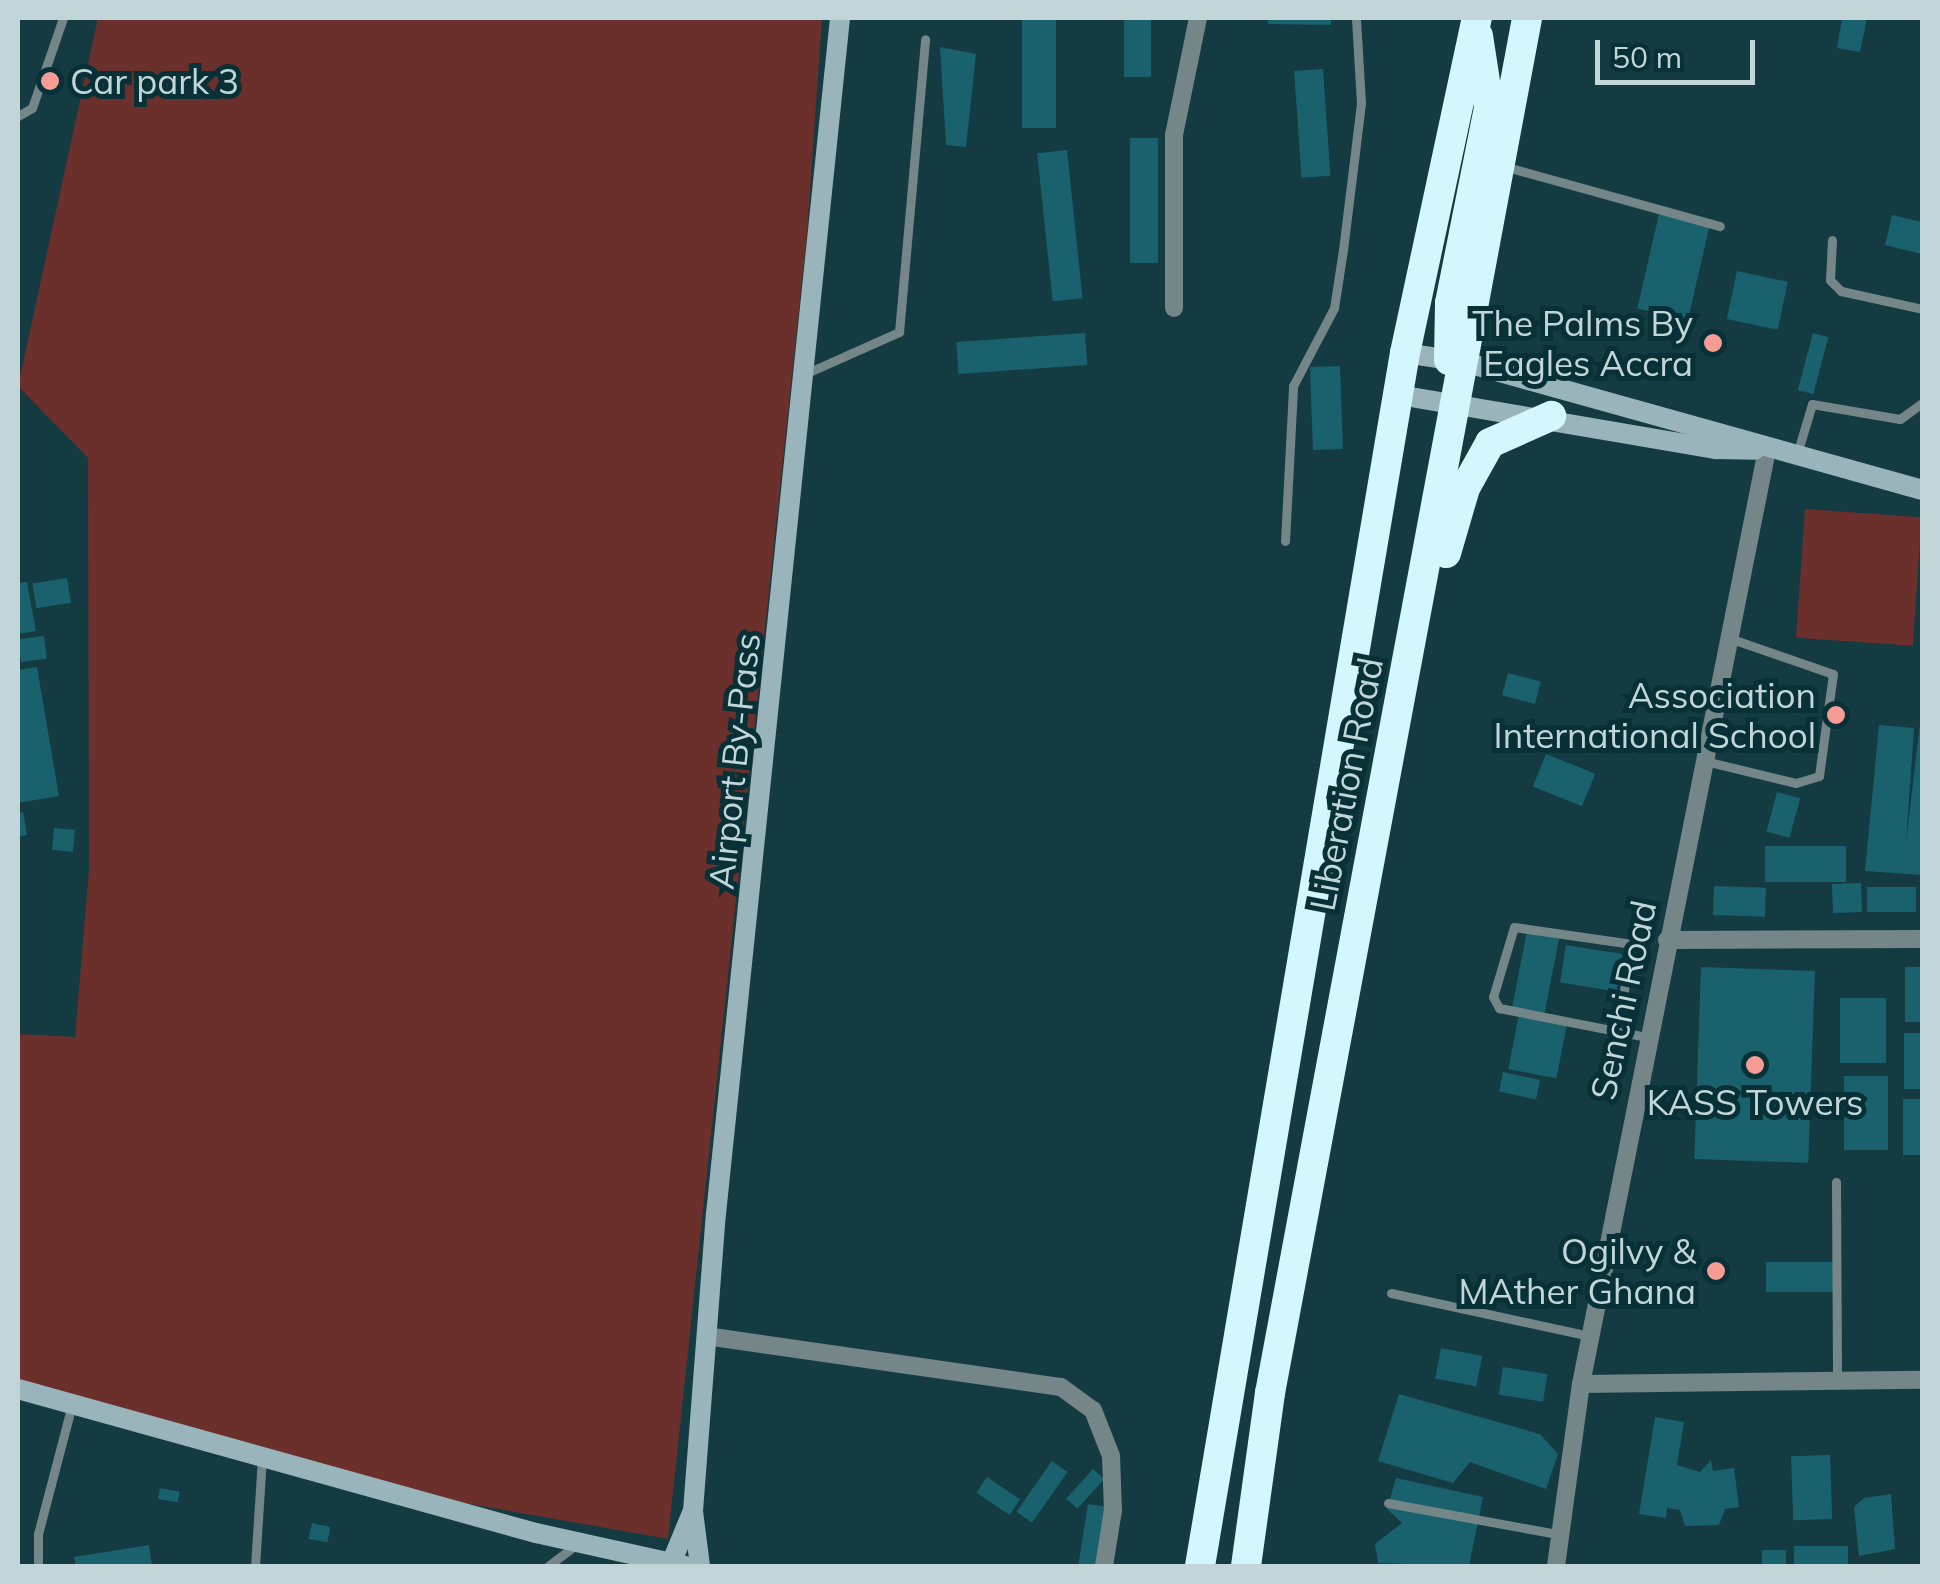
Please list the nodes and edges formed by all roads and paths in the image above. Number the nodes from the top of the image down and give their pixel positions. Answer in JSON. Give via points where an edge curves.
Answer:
{"nodes":[{"id":1,"x":63,"y":18,"type":"edge"},
{"id":2,"x":840,"y":18,"type":"edge"},
{"id":3,"x":1198,"y":18,"type":"edge"},
{"id":4,"x":1356,"y":18,"type":"edge"},
{"id":5,"x":1527,"y":18,"type":"edge"},
{"id":6,"x":1476,"y":22,"type":"edge"},
{"id":7,"x":925,"y":39,"type":"dead end"},
{"id":8,"x":18,"y":116,"type":"edge"},
{"id":9,"x":1500,"y":165,"type":"junction"},
{"id":10,"x":1720,"y":226,"type":"dead end"},
{"id":11,"x":1832,"y":240,"type":"dead end"},
{"id":12,"x":1174,"y":308,"type":"dead end"},
{"id":13,"x":1922,"y":309,"type":"edge"},
{"id":14,"x":1406,"y":354,"type":"junction"},
{"id":15,"x":1456,"y":361,"type":"junction"},
{"id":16,"x":807,"y":373,"type":"junction"},
{"id":17,"x":1399,"y":394,"type":"junction"},
{"id":18,"x":1458,"y":402,"type":"junction"},
{"id":19,"x":1922,"y":403,"type":"edge"},
{"id":20,"x":1551,"y":416,"type":"junction"},
{"id":21,"x":1767,"y":450,"type":"junction"},
{"id":22,"x":1796,"y":457,"type":"junction"},
{"id":23,"x":1922,"y":490,"type":"edge"},
{"id":24,"x":1285,"y":542,"type":"dead end"},
{"id":25,"x":1422,"y":594,"type":"junction"},
{"id":26,"x":1732,"y":639,"type":"junction"},
{"id":27,"x":1709,"y":762,"type":"junction"},
{"id":28,"x":1922,"y":938,"type":"edge"},
{"id":29,"x":1666,"y":940,"type":"junction"},
{"id":30,"x":1616,"y":1031,"type":"junction"},
{"id":31,"x":1647,"y":1037,"type":"junction"},
{"id":32,"x":1836,"y":1182,"type":"dead end"},
{"id":33,"x":1391,"y":1293,"type":"dead end"},
{"id":34,"x":706,"y":1336,"type":"junction"},
{"id":35,"x":1590,"y":1336,"type":"junction"},
{"id":36,"x":1922,"y":1380,"type":"edge"},
{"id":37,"x":1837,"y":1381,"type":"junction"},
{"id":38,"x":1581,"y":1384,"type":"junction"},
{"id":39,"x":18,"y":1389,"type":"edge"},
{"id":40,"x":72,"y":1403,"type":"junction"},
{"id":41,"x":262,"y":1457,"type":"junction"},
{"id":42,"x":1388,"y":1503,"type":"dead end"},
{"id":43,"x":693,"y":1511,"type":"junction"},
{"id":44,"x":1557,"y":1534,"type":"junction"},
{"id":45,"x":579,"y":1543,"type":"junction"},
{"id":46,"x":38,"y":1566,"type":"edge"},
{"id":47,"x":255,"y":1566,"type":"edge"},
{"id":48,"x":548,"y":1566,"type":"edge"},
{"id":49,"x":670,"y":1566,"type":"edge"},
{"id":50,"x":685,"y":1566,"type":"edge"},
{"id":51,"x":700,"y":1566,"type":"edge"},
{"id":52,"x":1104,"y":1566,"type":"edge"},
{"id":53,"x":1200,"y":1566,"type":"edge"},
{"id":54,"x":1246,"y":1566,"type":"edge"},
{"id":55,"x":1556,"y":1566,"type":"edge"}],
"edges":[{"from":1,"to":8,"type":"lane","via":[[32,108]]},
{"from":2,"to":16,"type":"main road","name":"Airport By-Pass"},
{"from":3,"to":12,"type":"street","via":[[1174,134]]},
{"from":4,"to":24,"type":"lane","via":[[1361,103],[1343,250],[1334,308],[1294,386]]},
{"from":5,"to":9,"type":"highway","name":"Liberation Road"},
{"from":6,"to":14,"type":"highway","name":"Liberation Road"},
{"from":6,"to":15,"type":"highway","via":[[1488,107],[1450,303]]},
{"from":7,"to":16,"type":"lane","via":[[899,332]]},
{"from":9,"to":10,"type":"lane"},
{"from":9,"to":15,"type":"highway","name":"Liberation Road"},
{"from":11,"to":13,"type":"lane","via":[[1830,280],[1841,291]]},
{"from":14,"to":15,"type":"main road"},
{"from":14,"to":17,"type":"highway","name":"Liberation Road"},
{"from":15,"to":18,"type":"highway","name":"Liberation Road"},
{"from":15,"to":21,"type":"main road","via":[[1723,431]]},
{"from":16,"to":34,"type":"main road","name":"Airport By-Pass"},
{"from":17,"to":18,"type":"main road"},
{"from":17,"to":53,"type":"highway","name":"Liberation Road"},
{"from":18,"to":20,"type":"main road"},
{"from":18,"to":25,"type":"highway","name":"Liberation Road"},
{"from":19,"to":22,"type":"lane","via":[[1911,418],[1900,420],[1812,404]]},
{"from":20,"to":21,"type":"main road","via":[[1716,449]]},
{"from":20,"to":25,"type":"highway","via":[[1505,432],[1478,460],[1449,547]]},
{"from":21,"to":22,"type":"main road"},
{"from":21,"to":26,"type":"street","name":"Senchi Road"},
{"from":22,"to":23,"type":"main road"},
{"from":25,"to":54,"type":"highway","name":"Liberation Road","via":[[1270,1393]]},
{"from":26,"to":27,"type":"street","name":"Senchi Road"},
{"from":26,"to":27,"type":"lane","via":[[1832,674],[1818,776],[1796,783]]},
{"from":27,"to":29,"type":"street","name":"Senchi Road"},
{"from":28,"to":29,"type":"street"},
{"from":29,"to":31,"type":"street","name":"Senchi Road"},
{"from":30,"to":30,"type":"lane","via":[[1494,1004],[1506,936],[1514,927],[1632,944]]},
{"from":30,"to":31,"type":"lane"},
{"from":31,"to":35,"type":"street","name":"Senchi Road"},
{"from":32,"to":37,"type":"lane"},
{"from":33,"to":35,"type":"lane"},
{"from":34,"to":43,"type":"main road","name":"Airport By-Pass"},
{"from":34,"to":52,"type":"street","via":[[1061,1387],[1092,1410],[1108,1444],[1113,1510]]},
{"from":35,"to":38,"type":"street","name":"Senchi Road"},
{"from":36,"to":37,"type":"street"},
{"from":37,"to":38,"type":"street"},
{"from":38,"to":44,"type":"street","name":"Senchi Road"},
{"from":39,"to":40,"type":"main road"},
{"from":40,"to":41,"type":"main road"},
{"from":40,"to":46,"type":"lane","via":[[38,1534]]},
{"from":41,"to":45,"type":"main road"},
{"from":41,"to":47,"type":"lane"},
{"from":42,"to":44,"type":"lane"},
{"from":43,"to":49,"type":"main road","name":"Airport By-Pass"},
{"from":43,"to":51,"type":"main road","name":"Airport By-Pass"},
{"from":44,"to":55,"type":"street","name":"Senchi Road"},
{"from":45,"to":48,"type":"lane"},
{"from":45,"to":49,"type":"main road"},
{"from":49,"to":50,"type":"main road"}]}
